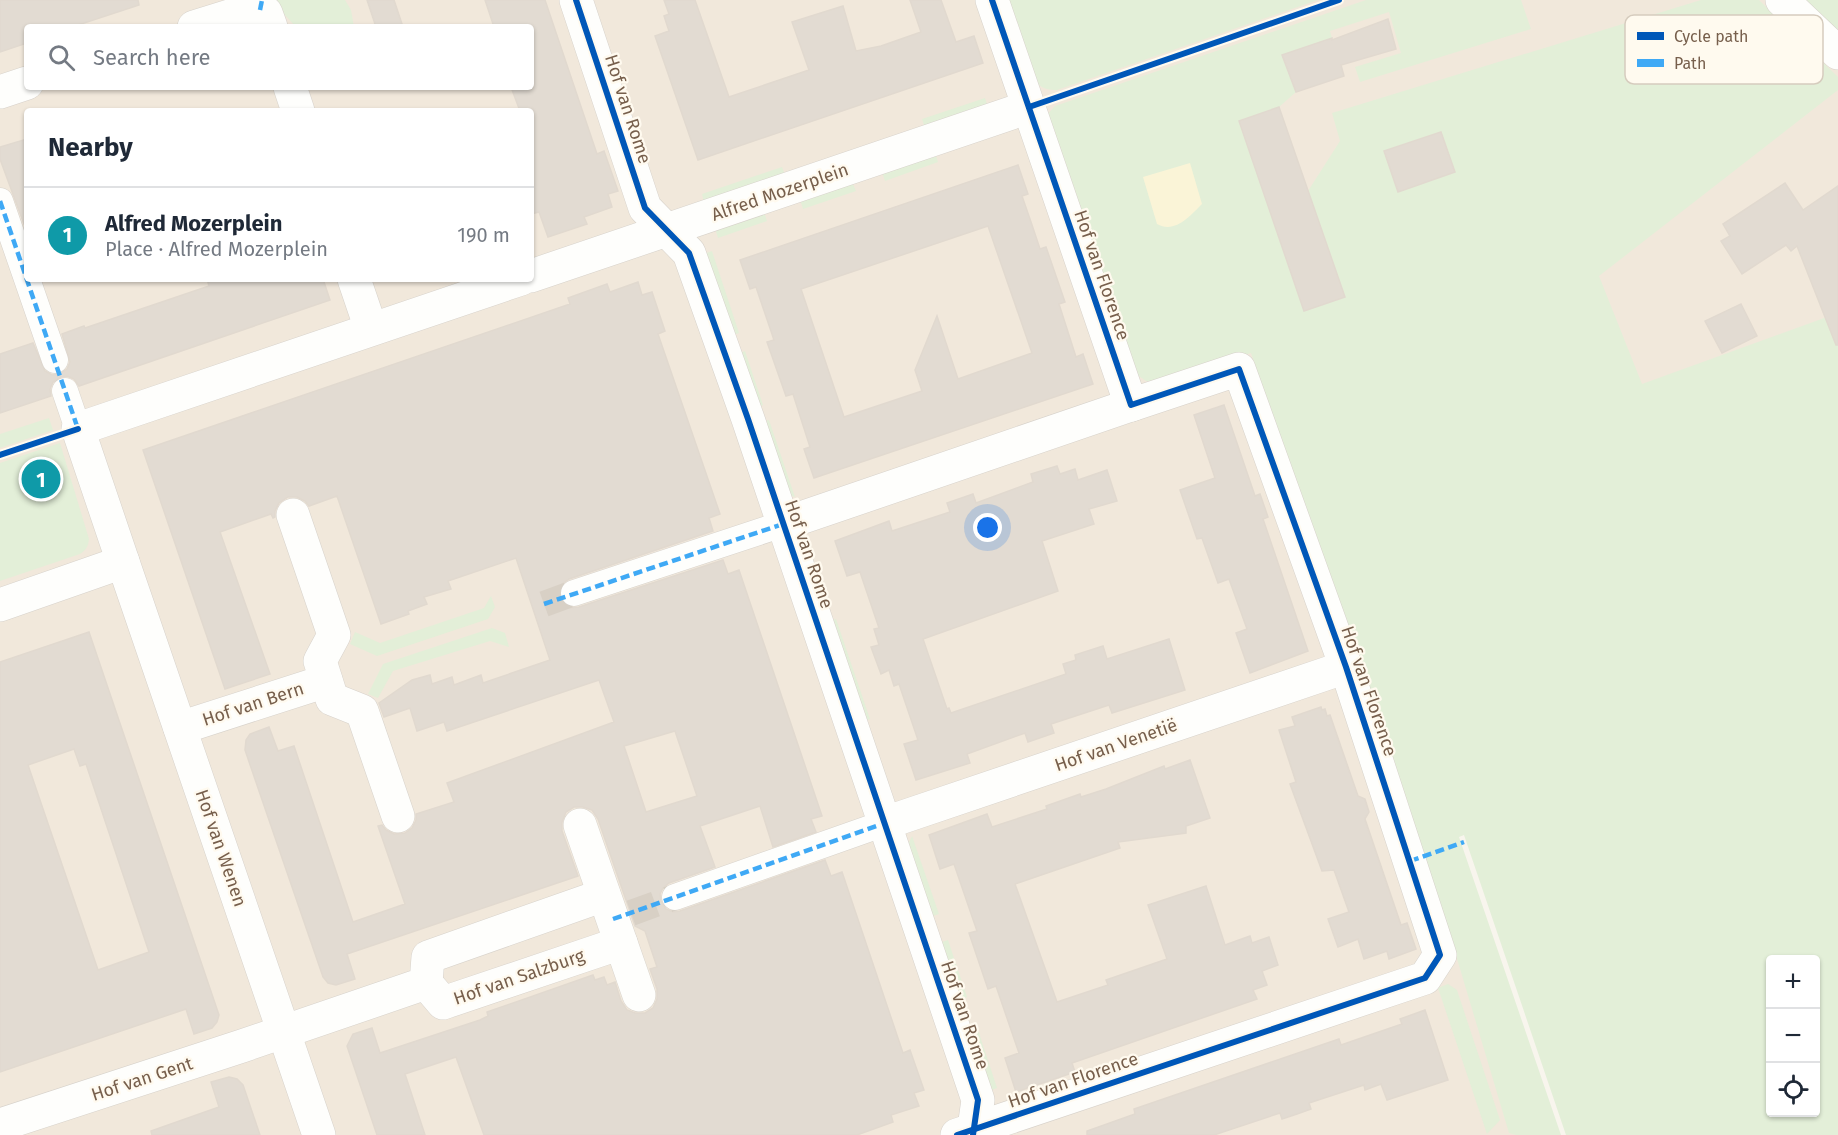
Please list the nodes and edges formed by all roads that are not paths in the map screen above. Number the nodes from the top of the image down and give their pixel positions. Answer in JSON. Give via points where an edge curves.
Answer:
{"nodes":[{"id":1,"x":576,"y":0,"type":"edge"},
{"id":2,"x":993,"y":0,"type":"edge"},
{"id":3,"x":1782,"y":0,"type":"edge"},
{"id":4,"x":264,"y":12,"type":"edge"},
{"id":5,"x":1798,"y":15,"type":"edge"},
{"id":6,"x":204,"y":24,"type":"edge"},
{"id":7,"x":1823,"y":39,"type":"edge"},
{"id":8,"x":1838,"y":53,"type":"edge"},
{"id":9,"x":24,"y":84,"type":"edge"},
{"id":10,"x":291,"y":90,"type":"edge"},
{"id":11,"x":0,"y":92,"type":"edge"},
{"id":12,"x":1029,"y":107,"type":"junction"},
{"id":13,"x":297,"y":108,"type":"edge"},
{"id":14,"x":0,"y":201,"type":"edge"},
{"id":15,"x":667,"y":231,"type":"junction"},
{"id":16,"x":24,"y":270,"type":"edge"},
{"id":17,"x":534,"y":275,"type":"edge"},
{"id":18,"x":28,"y":282,"type":"edge"},
{"id":19,"x":355,"y":282,"type":"edge"},
{"id":20,"x":512,"y":282,"type":"edge"},
{"id":21,"x":371,"y":329,"type":"junction"},
{"id":22,"x":55,"y":360,"type":"dead end"},
{"id":23,"x":65,"y":391,"type":"dead end"},
{"id":24,"x":1131,"y":405,"type":"junction"},
{"id":25,"x":78,"y":429,"type":"junction"},
{"id":26,"x":293,"y":515,"type":"dead end"},
{"id":27,"x":783,"y":524,"type":"junction"},
{"id":28,"x":123,"y":562,"type":"junction"},
{"id":29,"x":574,"y":593,"type":"tunnel mouth"},
{"id":30,"x":0,"y":605,"type":"edge"},
{"id":31,"x":1346,"y":667,"type":"junction"},
{"id":32,"x":326,"y":681,"type":"junction"},
{"id":33,"x":180,"y":728,"type":"junction"},
{"id":34,"x":398,"y":816,"type":"dead end"},
{"id":35,"x":885,"y":823,"type":"junction"},
{"id":36,"x":580,"y":825,"type":"dead end"},
{"id":37,"x":675,"y":897,"type":"tunnel mouth"},
{"id":38,"x":617,"y":917,"type":"junction"},
{"id":39,"x":426,"y":983,"type":"junction"},
{"id":40,"x":639,"y":995,"type":"dead end"},
{"id":41,"x":284,"y":1031,"type":"junction"},
{"id":42,"x":0,"y":1125,"type":"edge"},
{"id":43,"x":968,"y":1133,"type":"edge"},
{"id":44,"x":319,"y":1135,"type":"edge"}],
"edges":[{"from":1,"to":15,"type":"street","name":"Hof van Rome","via":[[645,208]]},
{"from":2,"to":12,"type":"street","name":"Hof van Florence"},
{"from":3,"to":5,"type":"street"},
{"from":4,"to":6,"type":"street","via":[[255,8]]},
{"from":7,"to":8,"type":"street"},
{"from":9,"to":11,"type":"street"},
{"from":10,"to":13,"type":"street"},
{"from":12,"to":15,"type":"street","name":"Alfred Mozerplein"},
{"from":12,"to":24,"type":"street","name":"Hof van Florence"},
{"from":14,"to":16,"type":"street"},
{"from":15,"to":17,"type":"street","name":"Alfred Mozerplein"},
{"from":15,"to":27,"type":"street","name":"Hof van Rome","via":[[689,253]]},
{"from":18,"to":22,"type":"street"},
{"from":19,"to":21,"type":"street"},
{"from":20,"to":21,"type":"street"},
{"from":21,"to":25,"type":"street"},
{"from":23,"to":25,"type":"street"},
{"from":24,"to":27,"type":"street","name":"Hof van Florence"},
{"from":24,"to":31,"type":"street","name":"Hof van Florence","via":[[1239,369]]},
{"from":25,"to":28,"type":"street"},
{"from":26,"to":32,"type":"street","name":"Hof van Bern","via":[[334,635],[320,661]]},
{"from":27,"to":29,"type":"street"},
{"from":27,"to":35,"type":"street","name":"Hof van Rome"},
{"from":28,"to":30,"type":"street"},
{"from":28,"to":33,"type":"street","name":"Hof van Wenen"},
{"from":31,"to":35,"type":"street","name":"Hof van Venetië"},
{"from":31,"to":43,"type":"street","name":"Hof van Florence","via":[[1440,955],[1425,978]]},
{"from":32,"to":33,"type":"street","name":"Hof van Bern"},
{"from":32,"to":34,"type":"street","name":"Hof van Bern","via":[[332,699],[362,711]]},
{"from":33,"to":41,"type":"street","name":"Hof van Wenen"},
{"from":35,"to":37,"type":"street"},
{"from":35,"to":43,"type":"street","name":"Hof van Rome","via":[[978,1101]]},
{"from":36,"to":38,"type":"street"},
{"from":38,"to":39,"type":"street","name":"Hof van Salzburg","via":[[428,957]]},
{"from":38,"to":39,"type":"street","name":"Hof van Salzburg","via":[[443,1003]]},
{"from":38,"to":40,"type":"street"},
{"from":39,"to":41,"type":"street","name":"Hof van Salzburg"},
{"from":41,"to":42,"type":"street","name":"Hof van Gent"},
{"from":41,"to":44,"type":"street","name":"Hof van Wenen"}]}
